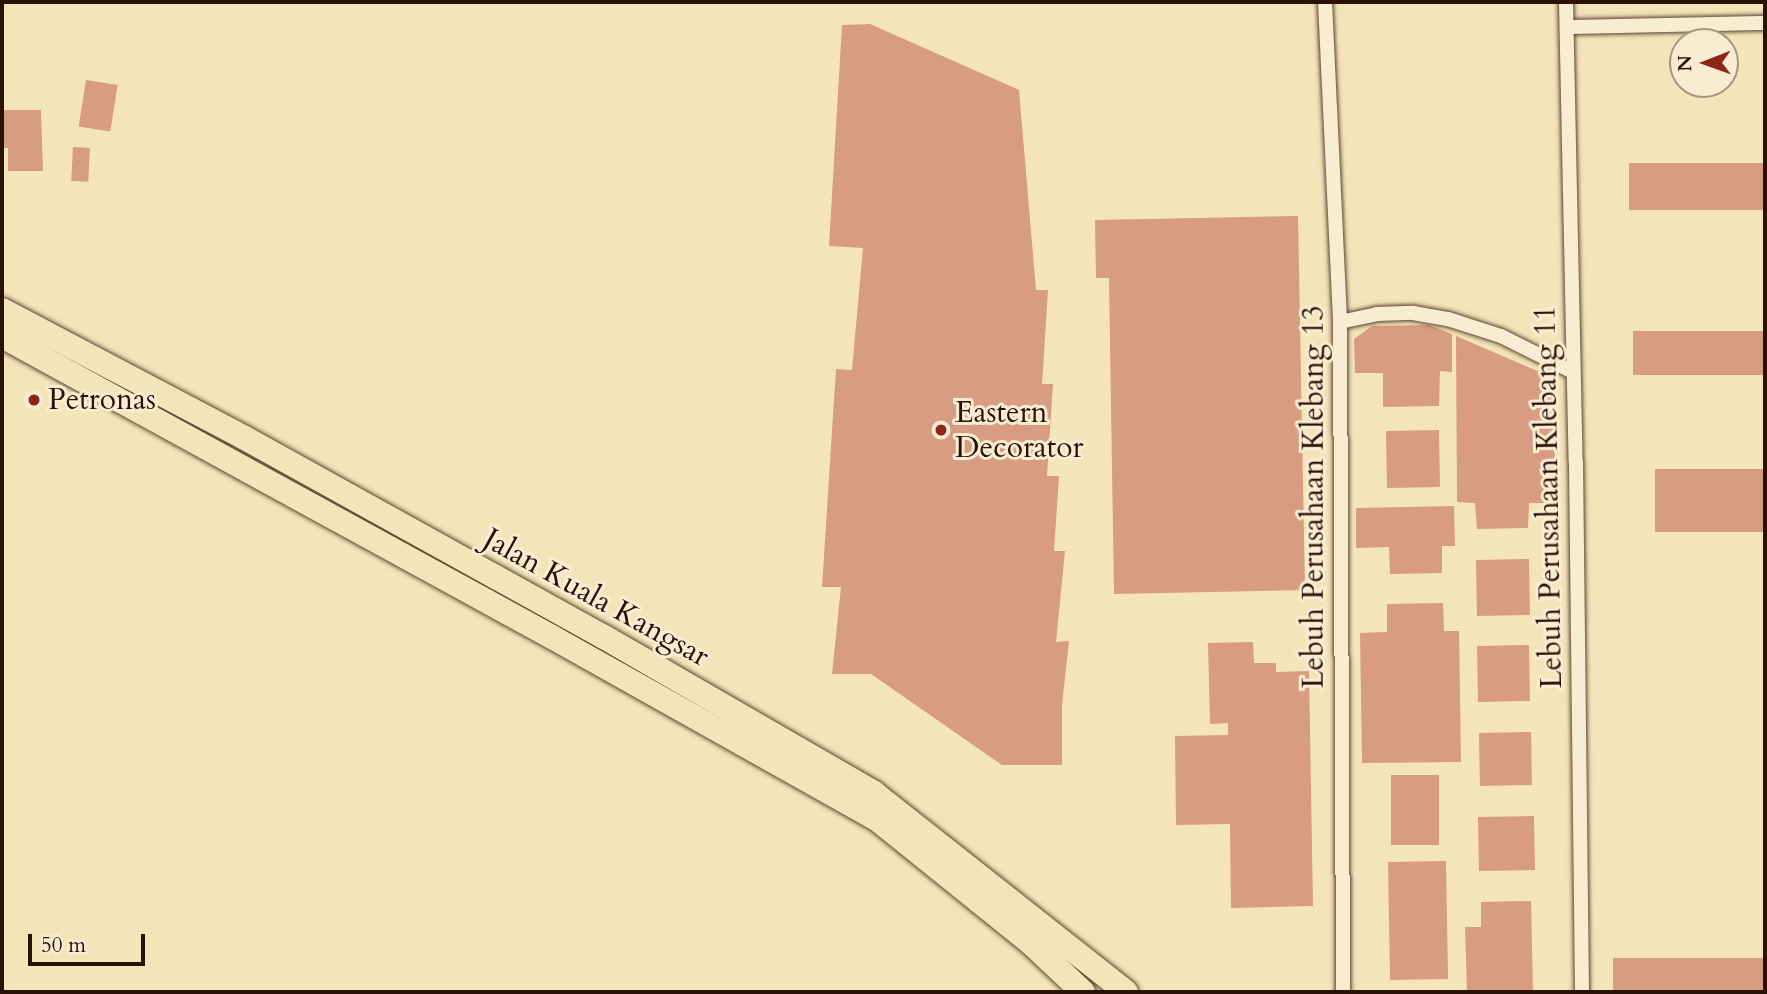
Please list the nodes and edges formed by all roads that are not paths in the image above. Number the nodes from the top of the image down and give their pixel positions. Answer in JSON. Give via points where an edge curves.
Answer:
{"nodes":[{"id":1,"x":1325,"y":2,"type":"edge"},
{"id":2,"x":1566,"y":2,"type":"edge"},
{"id":3,"x":1765,"y":23,"type":"edge"},
{"id":4,"x":1567,"y":27,"type":"junction"},
{"id":5,"x":2,"y":310,"type":"edge"},
{"id":6,"x":1340,"y":322,"type":"junction"},
{"id":7,"x":2,"y":336,"type":"edge"},
{"id":8,"x":1573,"y":372,"type":"junction"},
{"id":9,"x":1083,"y":992,"type":"edge"},
{"id":10,"x":1126,"y":992,"type":"edge"},
{"id":11,"x":1343,"y":992,"type":"edge"},
{"id":12,"x":1582,"y":992,"type":"edge"}],
"edges":[{"from":1,"to":6,"type":"street","name":"Lebuh Perusahaan Klebang 13"},
{"from":2,"to":4,"type":"street","name":"Lebuh Perusahaan Klebang 11"},
{"from":3,"to":4,"type":"street"},
{"from":4,"to":8,"type":"street","name":"Lebuh Perusahaan Klebang 11"},
{"from":5,"to":10,"type":"highway","name":"Jalan Kuala Kangsar","via":[[243,437],[874,793]]},
{"from":6,"to":8,"type":"street","via":[[1377,314],[1413,313],[1448,319],[1501,336]]},
{"from":6,"to":11,"type":"street","name":"Lebuh Perusahaan Klebang 13"},
{"from":7,"to":9,"type":"highway","name":"Jalan Kuala Kangsar","via":[[878,820],[1032,944]]},
{"from":8,"to":12,"type":"street","name":"Lebuh Perusahaan Klebang 11"}]}
